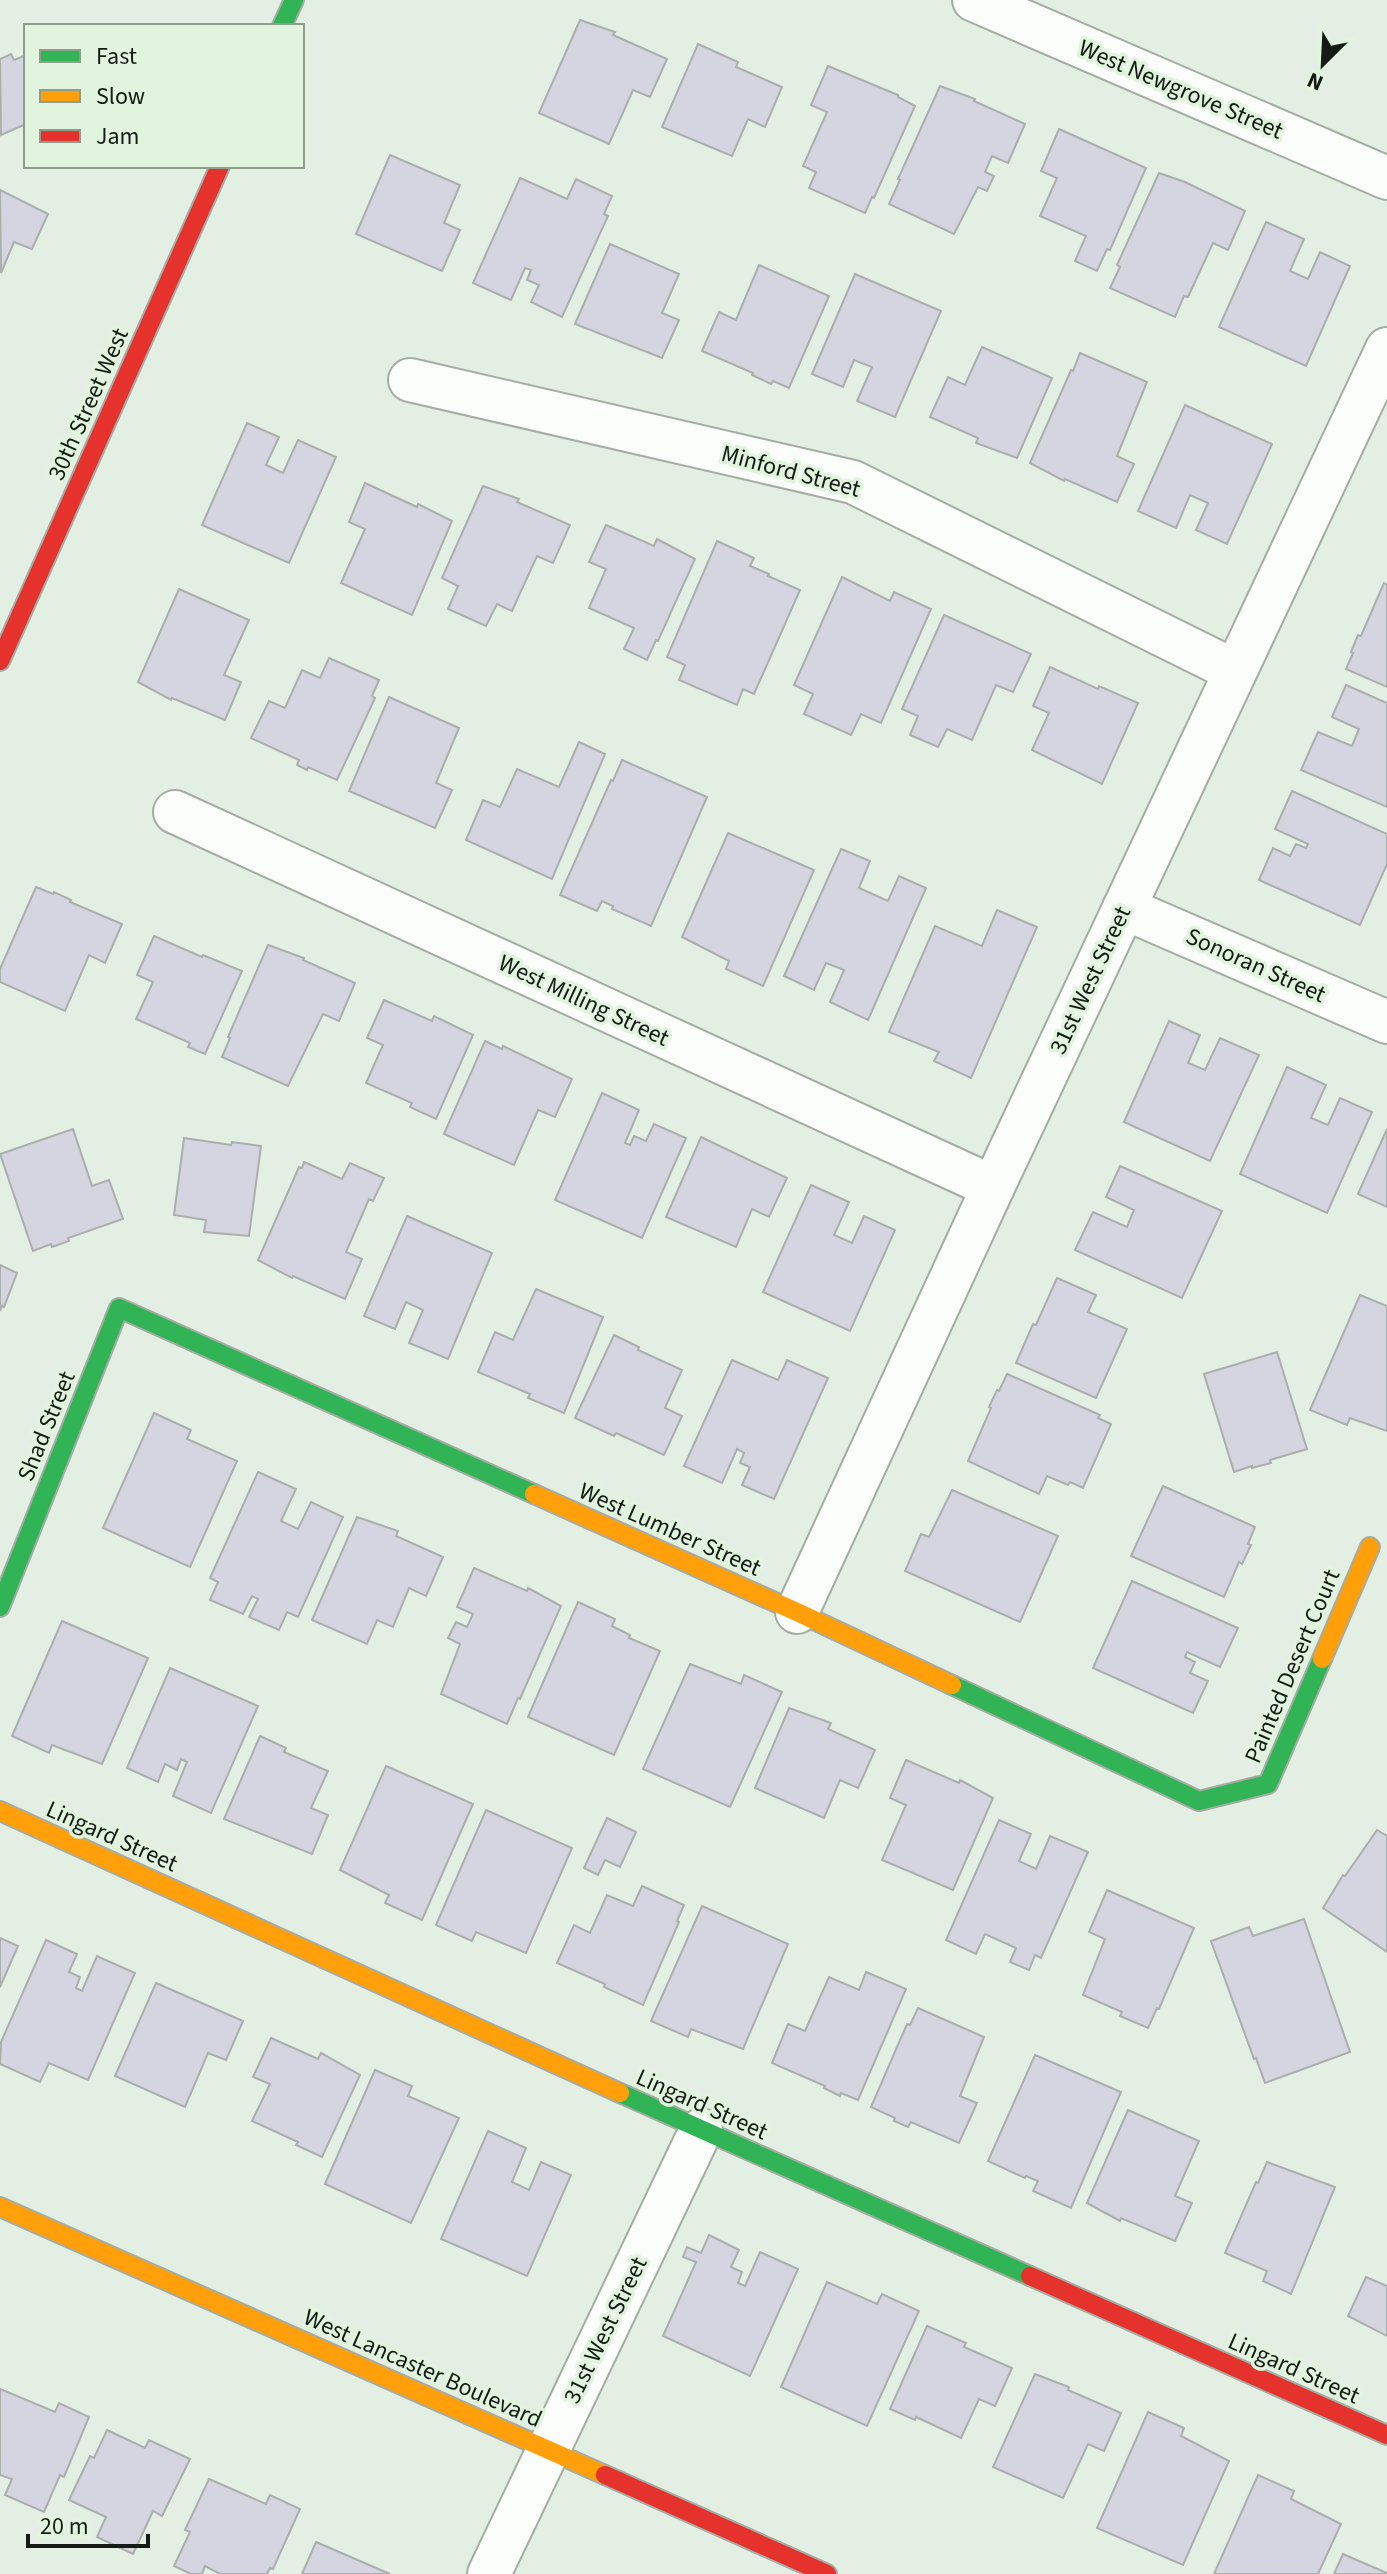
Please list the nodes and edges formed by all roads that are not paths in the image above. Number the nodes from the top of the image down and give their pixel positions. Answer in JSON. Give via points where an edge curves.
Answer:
{"nodes":[{"id":1,"x":294,"y":0,"type":"edge"},
{"id":2,"x":974,"y":0,"type":"edge"},
{"id":3,"x":283,"y":24,"type":"edge"},
{"id":4,"x":219,"y":168,"type":"edge"},
{"id":5,"x":1387,"y":178,"type":"edge"},
{"id":6,"x":1387,"y":349,"type":"edge"},
{"id":7,"x":410,"y":380,"type":"dead end"},
{"id":8,"x":0,"y":661,"type":"edge"},
{"id":9,"x":1235,"y":671,"type":"junction"},
{"id":10,"x":175,"y":812,"type":"dead end"},
{"id":11,"x":1124,"y":908,"type":"junction"},
{"id":12,"x":1387,"y":1022,"type":"edge"},
{"id":13,"x":993,"y":1187,"type":"junction"},
{"id":14,"x":119,"y":1308,"type":"joint"},
{"id":15,"x":1370,"y":1547,"type":"dead end"},
{"id":16,"x":0,"y":1607,"type":"edge"},
{"id":17,"x":797,"y":1612,"type":"junction"},
{"id":18,"x":1199,"y":1801,"type":"joint"},
{"id":19,"x":0,"y":1811,"type":"edge"},
{"id":20,"x":701,"y":2130,"type":"junction"},
{"id":21,"x":0,"y":2207,"type":"edge"},
{"id":22,"x":1387,"y":2435,"type":"edge"},
{"id":23,"x":547,"y":2450,"type":"junction"},
{"id":24,"x":489,"y":2574,"type":"edge"},
{"id":25,"x":827,"y":2574,"type":"edge"}],
"edges":[{"from":1,"to":3,"type":"street"},
{"from":2,"to":5,"type":"street","name":"West Newgrove Street"},
{"from":4,"to":8,"type":"street","name":"30th Street West"},
{"from":6,"to":9,"type":"street","name":"31st West Street"},
{"from":7,"to":9,"type":"street","name":"Minford Street","via":[[853,482]]},
{"from":9,"to":11,"type":"street","name":"31st West Street"},
{"from":10,"to":13,"type":"street","name":"West Milling Street"},
{"from":11,"to":12,"type":"street","name":"Sonoran Street"},
{"from":11,"to":13,"type":"street","name":"31st West Street"},
{"from":13,"to":17,"type":"street","name":"31st West Street"},
{"from":14,"to":16,"type":"street","name":"Shad Street"},
{"from":14,"to":17,"type":"street","name":"West Lumber Street"},
{"from":15,"to":18,"type":"street","name":"Painted Desert Court","via":[[1268,1784]]},
{"from":17,"to":18,"type":"street","name":"West Lumber Street"},
{"from":19,"to":20,"type":"street","name":"Lingard Street"},
{"from":20,"to":22,"type":"street","name":"Lingard Street"},
{"from":20,"to":23,"type":"street","name":"31st West Street"},
{"from":21,"to":23,"type":"street","name":"West Lancaster Boulevard"},
{"from":23,"to":24,"type":"street","name":"31st West Street"},
{"from":23,"to":25,"type":"street","name":"West Lancaster Boulevard"}]}
